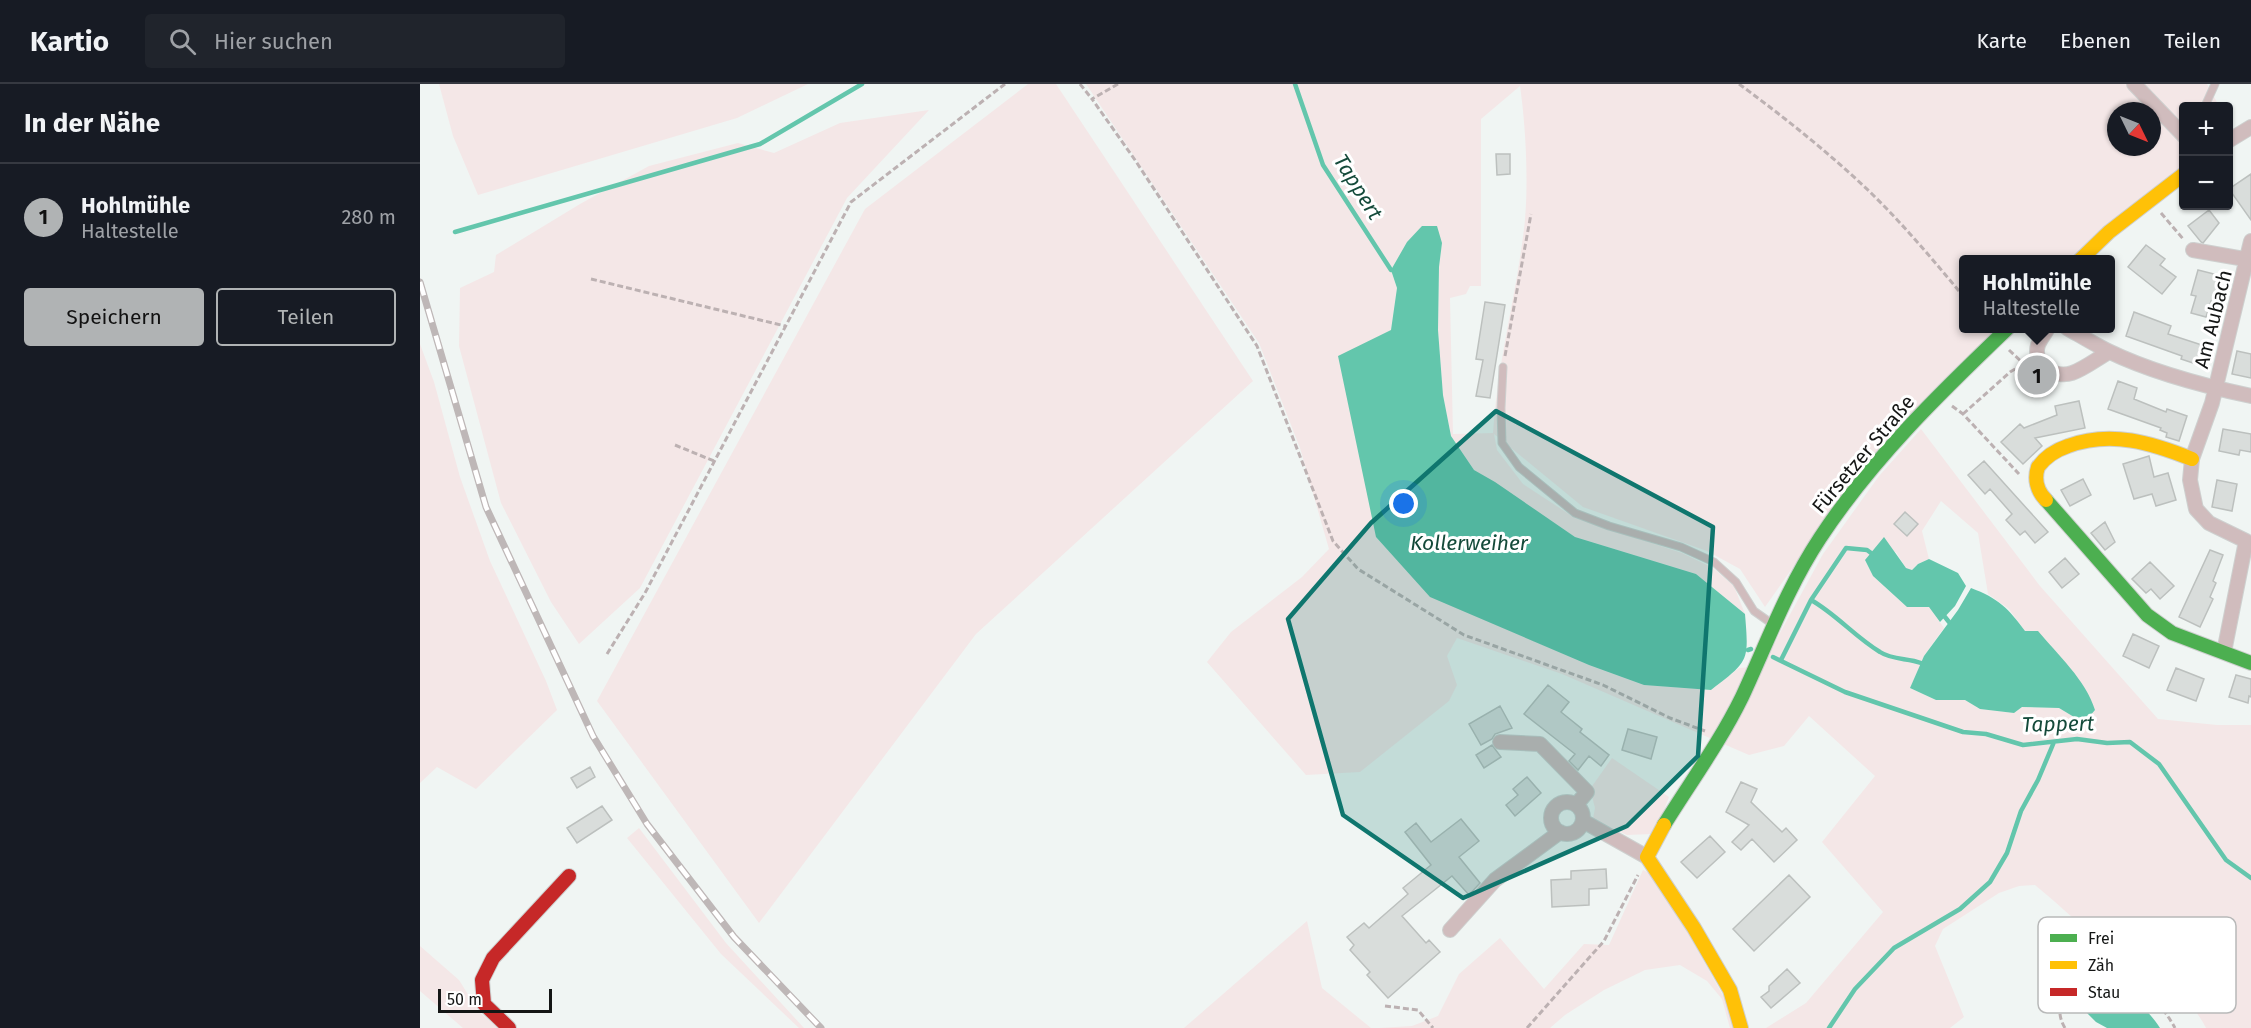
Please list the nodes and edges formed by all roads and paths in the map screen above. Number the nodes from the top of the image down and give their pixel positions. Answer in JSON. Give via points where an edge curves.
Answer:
{"nodes":[{"id":1,"x":1005,"y":84,"type":"edge"},
{"id":2,"x":1080,"y":84,"type":"edge"},
{"id":3,"x":1118,"y":84,"type":"edge"},
{"id":4,"x":1739,"y":84,"type":"edge"},
{"id":5,"x":2134,"y":84,"type":"edge"},
{"id":6,"x":2216,"y":84,"type":"edge"},
{"id":7,"x":1092,"y":99,"type":"junction"},
{"id":8,"x":2207,"y":102,"type":"edge"},
{"id":9,"x":2251,"y":127,"type":"edge"},
{"id":10,"x":2179,"y":131,"type":"edge"},
{"id":11,"x":2233,"y":138,"type":"edge"},
{"id":12,"x":2179,"y":178,"type":"edge"},
{"id":13,"x":2150,"y":201,"type":"junction"},
{"id":14,"x":1530,"y":214,"type":"dead end"},
{"id":15,"x":2251,"y":241,"type":"edge"},
{"id":16,"x":2193,"y":250,"type":"joint"},
{"id":17,"x":2085,"y":255,"type":"edge"},
{"id":18,"x":2249,"y":260,"type":"edge"},
{"id":19,"x":591,"y":279,"type":"dead end"},
{"id":20,"x":1959,"y":291,"type":"edge"},
{"id":21,"x":785,"y":326,"type":"junction"},
{"id":22,"x":2002,"y":333,"type":"edge"},
{"id":23,"x":2045,"y":333,"type":"edge"},
{"id":24,"x":2076,"y":333,"type":"edge"},
{"id":25,"x":1996,"y":338,"type":"junction"},
{"id":26,"x":2109,"y":352,"type":"junction"},
{"id":27,"x":2024,"y":364,"type":"junction"},
{"id":28,"x":1503,"y":367,"type":"joint"},
{"id":29,"x":2030,"y":369,"type":"dead end"},
{"id":30,"x":2216,"y":388,"type":"junction"},
{"id":31,"x":1938,"y":395,"type":"junction"},
{"id":32,"x":2251,"y":396,"type":"edge"},
{"id":33,"x":1963,"y":414,"type":"junction"},
{"id":34,"x":675,"y":445,"type":"dead end"},
{"id":35,"x":2192,"y":459,"type":"junction"},
{"id":36,"x":714,"y":461,"type":"junction"},
{"id":37,"x":2035,"y":477,"type":"junction"},
{"id":38,"x":1773,"y":624,"type":"junction"},
{"id":39,"x":2224,"y":652,"type":"junction"},
{"id":40,"x":607,"y":654,"type":"dead end"},
{"id":41,"x":2251,"y":663,"type":"edge"},
{"id":42,"x":1720,"y":736,"type":"junction"},
{"id":43,"x":1500,"y":742,"type":"dead end"},
{"id":44,"x":1576,"y":805,"type":"junction"},
{"id":45,"x":1582,"y":821,"type":"junction"},
{"id":46,"x":1560,"y":832,"type":"junction"},
{"id":47,"x":1647,"y":857,"type":"junction"},
{"id":48,"x":569,"y":876,"type":"dead end"},
{"id":49,"x":1450,"y":930,"type":"dead end"},
{"id":50,"x":1385,"y":1006,"type":"dead end"},
{"id":51,"x":2061,"y":1013,"type":"edge"},
{"id":52,"x":2167,"y":1013,"type":"edge"},
{"id":53,"x":509,"y":1028,"type":"edge"},
{"id":54,"x":1433,"y":1028,"type":"edge"},
{"id":55,"x":1527,"y":1028,"type":"edge"},
{"id":56,"x":1741,"y":1028,"type":"edge"},
{"id":57,"x":2065,"y":1028,"type":"edge"},
{"id":58,"x":2175,"y":1028,"type":"edge"}],
"edges":[{"from":1,"to":21,"type":"path","via":[[850,202]]},
{"from":2,"to":7,"type":"path"},
{"from":3,"to":7,"type":"path"},
{"from":4,"to":20,"type":"path","via":[[1782,115],[1870,192]]},
{"from":5,"to":10,"type":"street"},
{"from":6,"to":8,"type":"lane"},
{"from":7,"to":42,"type":"path","via":[[1257,346],[1333,541],[1358,569],[1464,635],[1603,685]]},
{"from":9,"to":11,"type":"street"},
{"from":12,"to":13,"type":"street"},
{"from":13,"to":16,"type":"path"},
{"from":13,"to":17,"type":"street"},
{"from":14,"to":28,"type":"path"},
{"from":15,"to":18,"type":"street","name":"Am Aubach"},
{"from":16,"to":18,"type":"street","name":"Am Aubach"},
{"from":18,"to":30,"type":"street","name":"Am Aubach"},
{"from":19,"to":21,"type":"path"},
{"from":21,"to":36,"type":"path"},
{"from":22,"to":25,"type":"street","name":"Fürsetzer Straße"},
{"from":23,"to":26,"type":"street","via":[[2038,346],[2041,363],[2061,375],[2071,374]]},
{"from":24,"to":26,"type":"street"},
{"from":25,"to":27,"type":"path"},
{"from":25,"to":31,"type":"street","name":"Fürsetzer Straße"},
{"from":26,"to":30,"type":"street"},
{"from":27,"to":29,"type":"path"},
{"from":27,"to":33,"type":"path"},
{"from":28,"to":38,"type":"lane","via":[[1502,443],[1519,467],[1575,513],[1681,547],[1714,562],[1736,582],[1754,611]]},
{"from":30,"to":32,"type":"street"},
{"from":30,"to":35,"type":"street","name":"Am Aubach"},
{"from":31,"to":33,"type":"path"},
{"from":31,"to":38,"type":"street","name":"Fürsetzer Straße","via":[[1848,500],[1799,572]]},
{"from":33,"to":37,"type":"path","via":[[2018,474]]},
{"from":34,"to":36,"type":"path"},
{"from":35,"to":37,"type":"street","via":[[2155,444],[2113,437],[2089,439],[2052,454],[2039,465]]},
{"from":35,"to":39,"type":"street","name":"Am Aubach","via":[[2190,480],[2196,509],[2210,523],[2246,541]]},
{"from":36,"to":40,"type":"path","via":[[645,593]]},
{"from":37,"to":39,"type":"street","via":[[2040,494],[2148,615],[2172,633]]},
{"from":38,"to":42,"type":"street","name":"Fürsetzer Straße"},
{"from":39,"to":41,"type":"street"},
{"from":42,"to":47,"type":"street","name":"Fürsetzer Straße"},
{"from":43,"to":44,"type":"street","via":[[1540,744],[1587,792]]},
{"from":44,"to":45,"type":"street"},
{"from":44,"to":46,"type":"street","via":[[1563,802],[1554,809],[1553,826]]},
{"from":45,"to":46,"type":"street","via":[[1575,832]]},
{"from":45,"to":47,"type":"street"},
{"from":46,"to":49,"type":"street","via":[[1495,880]]},
{"from":47,"to":55,"type":"path","via":[[1604,941]]},
{"from":47,"to":56,"type":"street","via":[[1730,990]]},
{"from":48,"to":53,"type":"street","via":[[493,958],[482,980],[484,1004]]},
{"from":50,"to":54,"type":"path","via":[[1418,1010]]},
{"from":51,"to":57,"type":"path"},
{"from":52,"to":58,"type":"path"}]}
